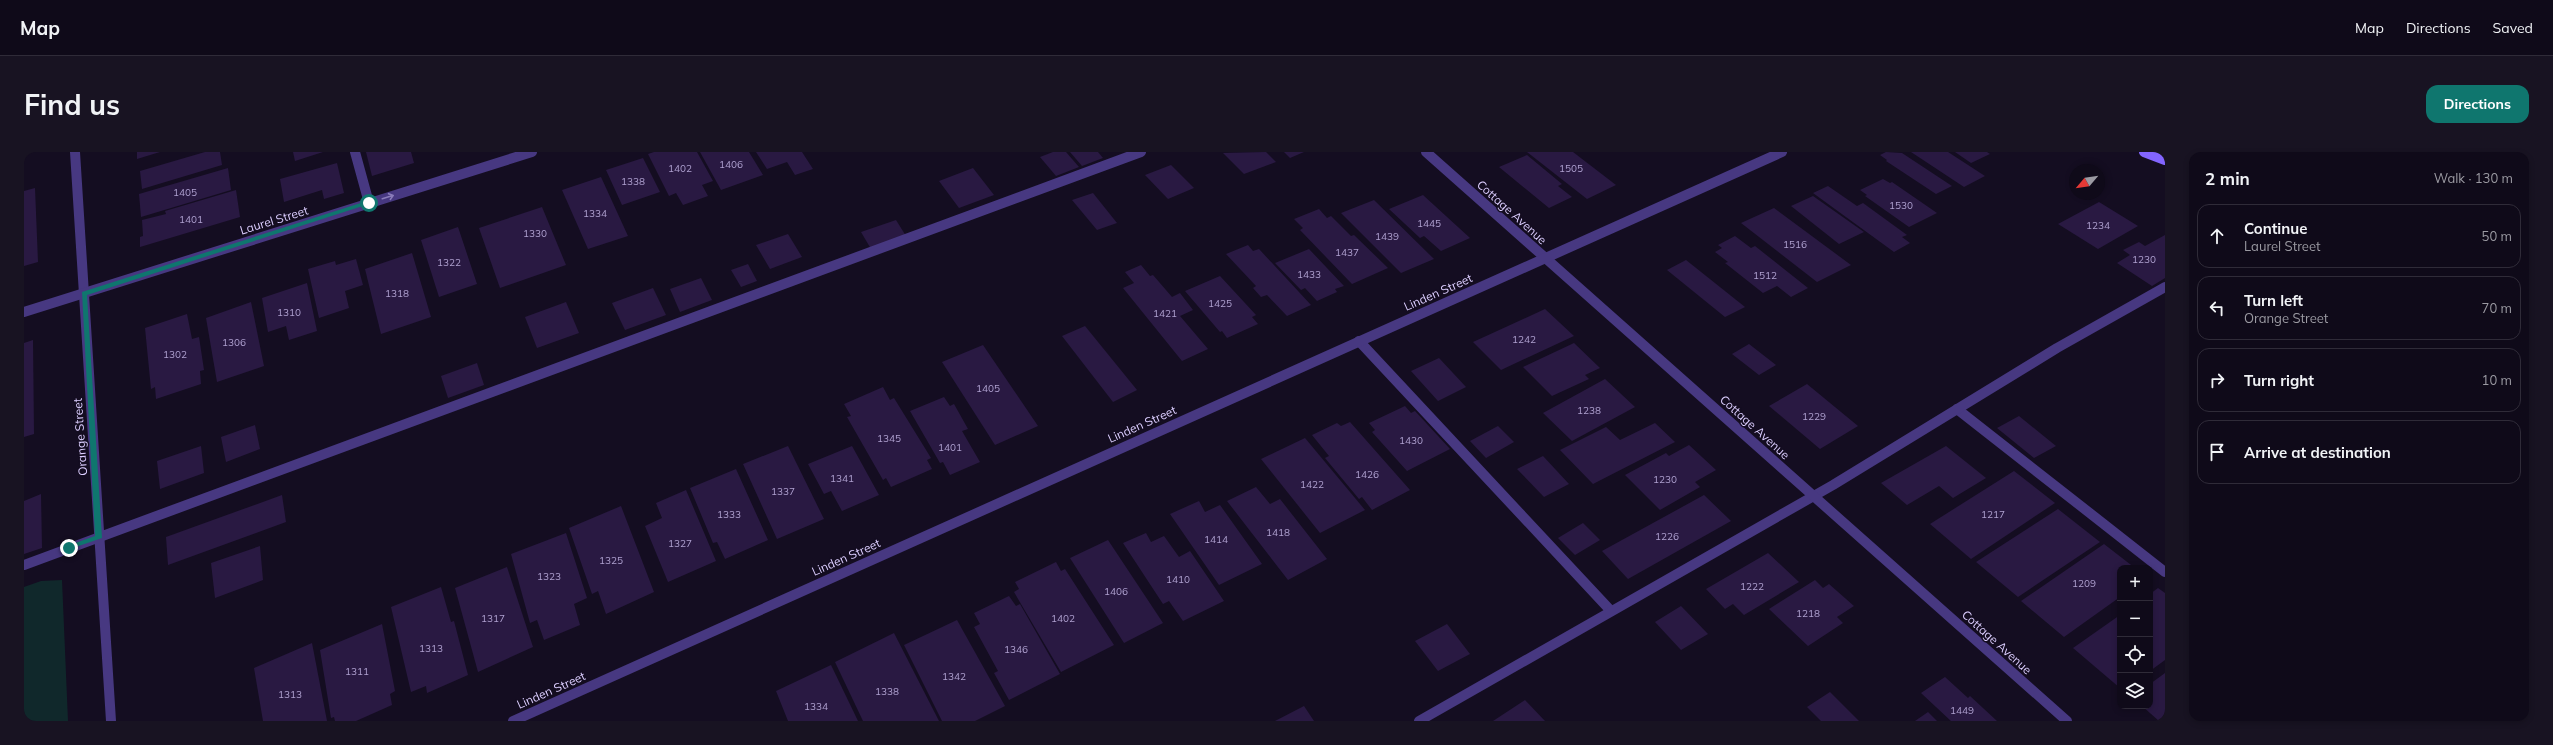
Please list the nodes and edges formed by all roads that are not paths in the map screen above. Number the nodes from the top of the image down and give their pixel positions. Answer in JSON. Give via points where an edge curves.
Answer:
{"nodes":[{"id":1,"x":75,"y":152,"type":"edge"},
{"id":2,"x":355,"y":152,"type":"edge"},
{"id":3,"x":532,"y":152,"type":"edge"},
{"id":4,"x":1141,"y":152,"type":"edge"},
{"id":5,"x":1426,"y":152,"type":"edge"},
{"id":6,"x":1782,"y":152,"type":"edge"},
{"id":7,"x":2144,"y":152,"type":"edge"},
{"id":8,"x":2165,"y":160,"type":"edge"},
{"id":9,"x":369,"y":203,"type":"junction"},
{"id":10,"x":1544,"y":258,"type":"junction"},
{"id":11,"x":2165,"y":286,"type":"edge"},
{"id":12,"x":84,"y":293,"type":"junction"},
{"id":13,"x":24,"y":312,"type":"edge"},
{"id":14,"x":1360,"y":341,"type":"junction"},
{"id":15,"x":1957,"y":409,"type":"junction"},
{"id":16,"x":1813,"y":496,"type":"junction"},
{"id":17,"x":99,"y":538,"type":"junction"},
{"id":18,"x":24,"y":565,"type":"edge"},
{"id":19,"x":2165,"y":572,"type":"edge"},
{"id":20,"x":1611,"y":611,"type":"junction"},
{"id":21,"x":111,"y":721,"type":"edge"},
{"id":22,"x":513,"y":721,"type":"edge"},
{"id":23,"x":1419,"y":721,"type":"edge"},
{"id":24,"x":2067,"y":721,"type":"edge"}],
"edges":[{"from":1,"to":12,"type":"street","name":"Orange Street"},
{"from":2,"to":9,"type":"street"},
{"from":9,"to":3,"type":"street","name":"Laurel Street","one_way":true},
{"from":4,"to":17,"type":"street"},
{"from":5,"to":10,"type":"street","name":"Cottage Avenue"},
{"from":6,"to":10,"type":"street","name":"Linden Street"},
{"from":7,"to":8,"type":"street"},
{"from":9,"to":12,"type":"street","name":"Laurel Street"},
{"from":10,"to":14,"type":"street","name":"Linden Street"},
{"from":10,"to":16,"type":"street","name":"Cottage Avenue"},
{"from":11,"to":15,"type":"street"},
{"from":12,"to":13,"type":"street","name":"Laurel Street"},
{"from":12,"to":17,"type":"street","name":"Orange Street"},
{"from":14,"to":20,"type":"street"},
{"from":14,"to":22,"type":"street","name":"Linden Street"},
{"from":15,"to":16,"type":"street"},
{"from":15,"to":19,"type":"street"},
{"from":16,"to":20,"type":"street"},
{"from":16,"to":24,"type":"street","name":"Cottage Avenue"},
{"from":17,"to":18,"type":"street"},
{"from":17,"to":21,"type":"street","name":"Orange Street"},
{"from":20,"to":23,"type":"street"}]}
